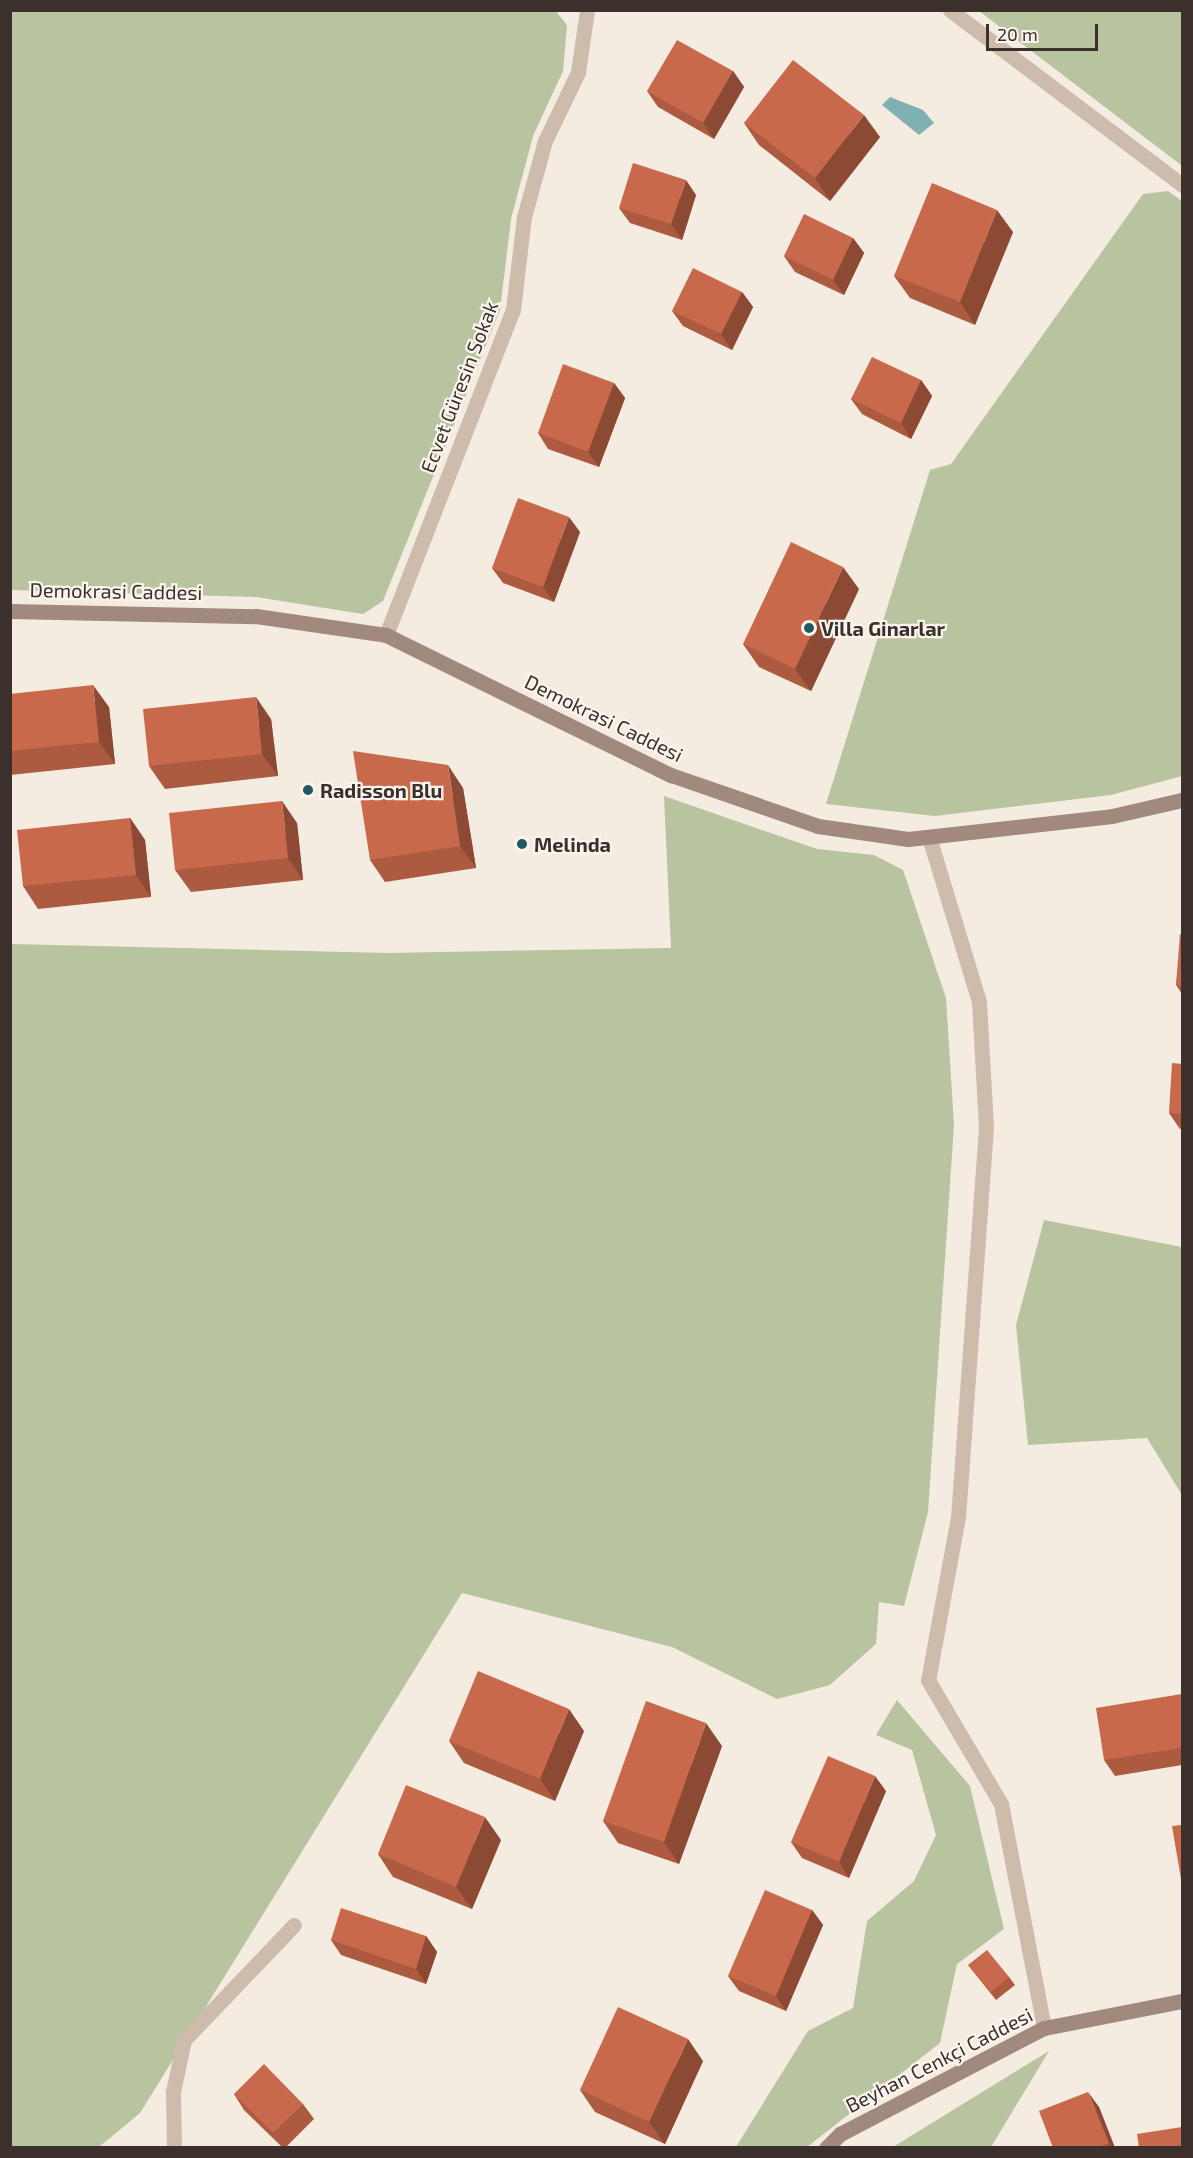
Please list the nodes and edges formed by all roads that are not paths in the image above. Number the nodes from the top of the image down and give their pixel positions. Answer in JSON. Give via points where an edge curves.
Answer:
{"nodes":[{"id":1,"x":587,"y":10,"type":"edge"},
{"id":2,"x":950,"y":10,"type":"edge"},
{"id":3,"x":1182,"y":185,"type":"edge"},
{"id":4,"x":10,"y":610,"type":"edge"},
{"id":5,"x":386,"y":635,"type":"junction"},
{"id":6,"x":1182,"y":800,"type":"edge"},
{"id":7,"x":929,"y":837,"type":"junction"},
{"id":8,"x":294,"y":1925,"type":"dead end"},
{"id":9,"x":1182,"y":2001,"type":"edge"},
{"id":10,"x":1044,"y":2028,"type":"junction"},
{"id":11,"x":174,"y":2148,"type":"edge"},
{"id":12,"x":826,"y":2148,"type":"edge"}],
"edges":[{"from":1,"to":5,"type":"street","name":"Ecvet Güresin Sokak","via":[[578,72],[545,141],[524,217],[513,310]]},
{"from":2,"to":3,"type":"street"},
{"from":4,"to":5,"type":"street","name":"Demokrasi Caddesi","via":[[256,616]]},
{"from":5,"to":7,"type":"street","name":"Demokrasi Caddesi","via":[[671,775],[734,800],[818,826],[908,839]]},
{"from":6,"to":7,"type":"street","name":"Demokrasi Caddesi","via":[[1112,816]]},
{"from":7,"to":10,"type":"street","via":[[979,1002],[986,1127],[958,1516],[928,1680],[1001,1804]]},
{"from":8,"to":11,"type":"street","via":[[184,2040],[173,2092]]},
{"from":9,"to":10,"type":"street","name":"Beyhan Cenkçi Caddesi"},
{"from":10,"to":12,"type":"street","name":"Beyhan Cenkçi Caddesi","via":[[840,2134]]}]}
